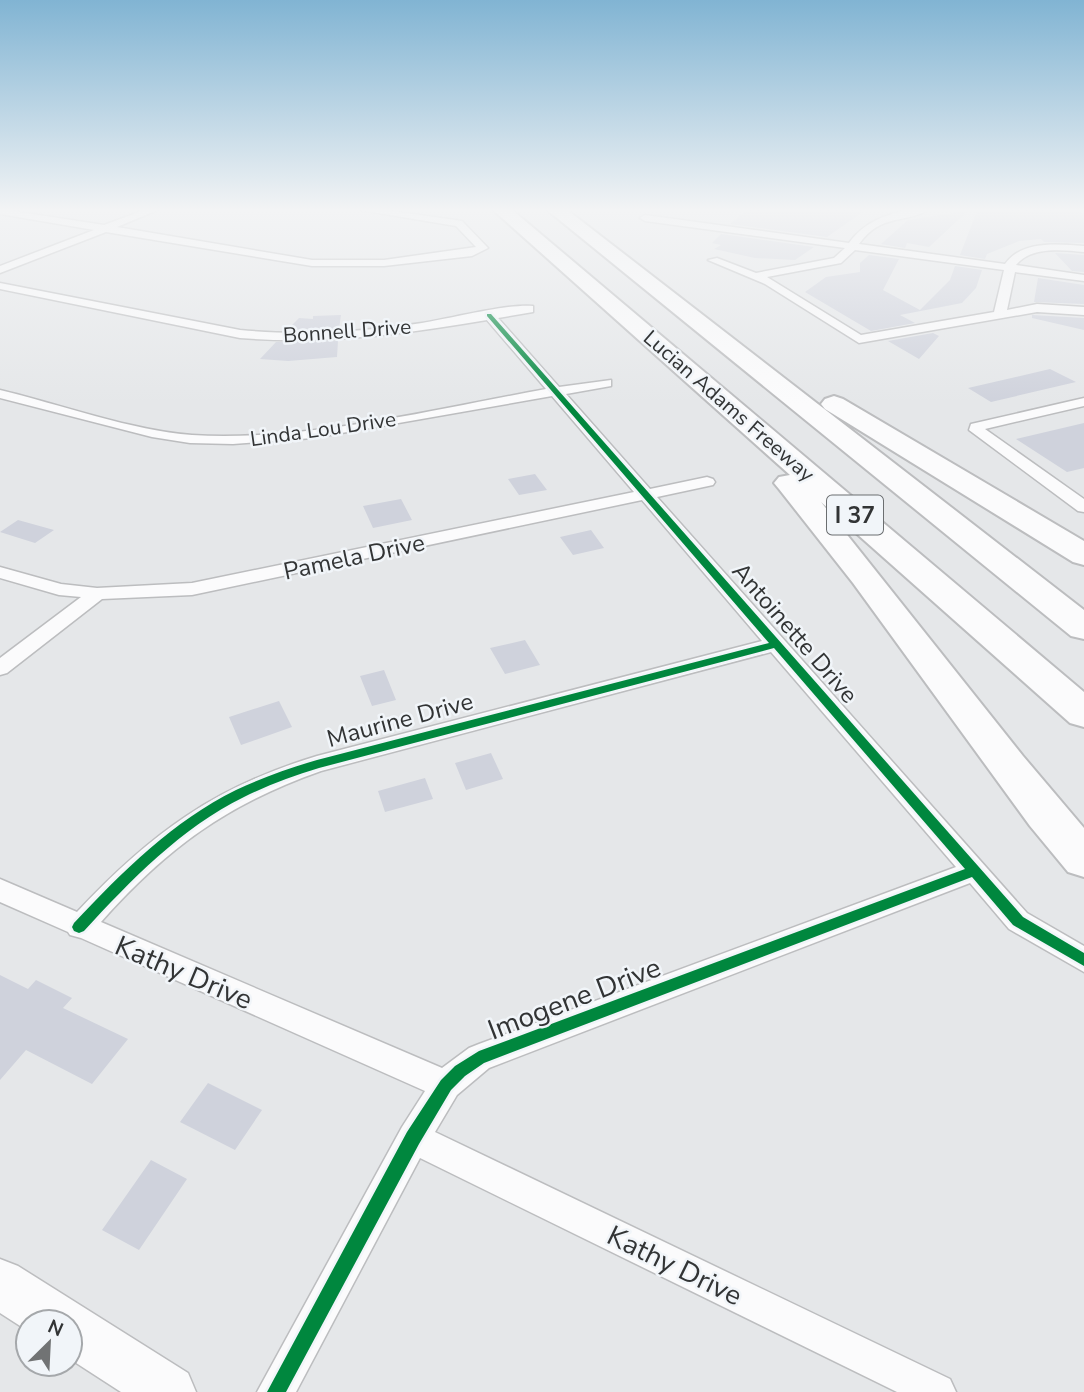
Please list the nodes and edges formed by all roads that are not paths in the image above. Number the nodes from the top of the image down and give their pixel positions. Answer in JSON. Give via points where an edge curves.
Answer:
{"nodes":[{"id":1,"x":576,"y":274,"type":"edge"},
{"id":2,"x":636,"y":274,"type":"edge"},
{"id":3,"x":752,"y":274,"type":"edge"},
{"id":4,"x":769,"y":274,"type":"edge"},
{"id":5,"x":1009,"y":274,"type":"edge"},
{"id":6,"x":1054,"y":274,"type":"edge"},
{"id":7,"x":758,"y":276,"type":"junction"},
{"id":8,"x":1084,"y":278,"type":"edge"},
{"id":9,"x":0,"y":286,"type":"edge"},
{"id":10,"x":529,"y":309,"type":"dead end"},
{"id":11,"x":1084,"y":311,"type":"edge"},
{"id":12,"x":1000,"y":313,"type":"junction"},
{"id":13,"x":489,"y":315,"type":"junction"},
{"id":14,"x":626,"y":317,"type":"junction"},
{"id":15,"x":694,"y":320,"type":"junction"},
{"id":16,"x":606,"y":383,"type":"dead end"},
{"id":17,"x":556,"y":392,"type":"junction"},
{"id":18,"x":0,"y":394,"type":"edge"},
{"id":19,"x":1084,"y":402,"type":"edge"},
{"id":20,"x":707,"y":482,"type":"dead end"},
{"id":21,"x":646,"y":496,"type":"junction"},
{"id":22,"x":1084,"y":508,"type":"edge"},
{"id":23,"x":1084,"y":555,"type":"edge"},
{"id":24,"x":0,"y":572,"type":"edge"},
{"id":25,"x":97,"y":594,"type":"junction"},
{"id":26,"x":1084,"y":628,"type":"edge"},
{"id":27,"x":776,"y":644,"type":"junction"},
{"id":28,"x":0,"y":668,"type":"edge"},
{"id":29,"x":1084,"y":713,"type":"edge"},
{"id":30,"x":1084,"y":859,"type":"edge"},
{"id":31,"x":974,"y":871,"type":"junction"},
{"id":32,"x":0,"y":890,"type":"edge"},
{"id":33,"x":79,"y":926,"type":"junction"},
{"id":34,"x":1084,"y":960,"type":"edge"},
{"id":35,"x":446,"y":1085,"type":"junction"},
{"id":36,"x":413,"y":1138,"type":"junction"},
{"id":37,"x":0,"y":1284,"type":"edge"},
{"id":38,"x":38,"y":1308,"type":"edge"},
{"id":39,"x":84,"y":1338,"type":"edge"},
{"id":40,"x":169,"y":1392,"type":"edge"},
{"id":41,"x":276,"y":1392,"type":"edge"},
{"id":42,"x":937,"y":1392,"type":"edge"}],
"edges":[{"from":1,"to":14,"type":"highway","name":"Lucian Adams Freeway","number":"I 37"},
{"from":2,"to":15,"type":"highway","name":"Lucian Adams Freeway","number":"I 37"},
{"from":3,"to":7,"type":"street"},
{"from":4,"to":7,"type":"street"},
{"from":5,"to":12,"type":"street"},
{"from":6,"to":8,"type":"street"},
{"from":7,"to":12,"type":"street","via":[[859,339]]},
{"from":9,"to":13,"type":"street","name":"Bonnell Drive","via":[[277,338],[338,337]]},
{"from":10,"to":13,"type":"street","name":"Bonnell Drive"},
{"from":11,"to":12,"type":"street","via":[[1048,307]]},
{"from":13,"to":17,"type":"street","name":"Antoinette Drive"},
{"from":14,"to":29,"type":"highway","name":"Lucian Adams Freeway","number":"I 37"},
{"from":14,"to":30,"type":"highway","via":[[660,360],[768,458],[813,510],[1041,811]]},
{"from":15,"to":23,"type":"highway","via":[[744,345]]},
{"from":15,"to":26,"type":"highway","name":"Lucian Adams Freeway","number":"I 37"},
{"from":16,"to":17,"type":"street","name":"Linda Lou Drive"},
{"from":17,"to":18,"type":"street","name":"Linda Lou Drive","via":[[313,434],[233,440],[152,433]]},
{"from":17,"to":21,"type":"street","name":"Antoinette Drive"},
{"from":19,"to":22,"type":"street","via":[[976,427]]},
{"from":20,"to":21,"type":"street","name":"Pamela Drive"},
{"from":21,"to":25,"type":"street","name":"Pamela Drive","via":[[223,584],[161,593]]},
{"from":21,"to":27,"type":"street","name":"Antoinette Drive"},
{"from":24,"to":25,"type":"street","name":"Pamela Drive","via":[[59,589]]},
{"from":25,"to":28,"type":"street"},
{"from":27,"to":31,"type":"street","name":"Antoinette Drive"},
{"from":27,"to":33,"type":"street","name":"Maurine Drive","via":[[263,782],[148,856]]},
{"from":31,"to":34,"type":"street","name":"Antoinette Drive","via":[[1018,921]]},
{"from":31,"to":35,"type":"street","name":"Imogene Drive","via":[[480,1058]]},
{"from":32,"to":33,"type":"street","name":"Kathy Drive"},
{"from":33,"to":35,"type":"street","name":"Kathy Drive"},
{"from":35,"to":36,"type":"street","name":"Imogene Drive"},
{"from":36,"to":41,"type":"street","name":"Imogene Drive"},
{"from":36,"to":42,"type":"street","name":"Kathy Drive"},
{"from":37,"to":38,"type":"main road"},
{"from":39,"to":40,"type":"main road"}]}
